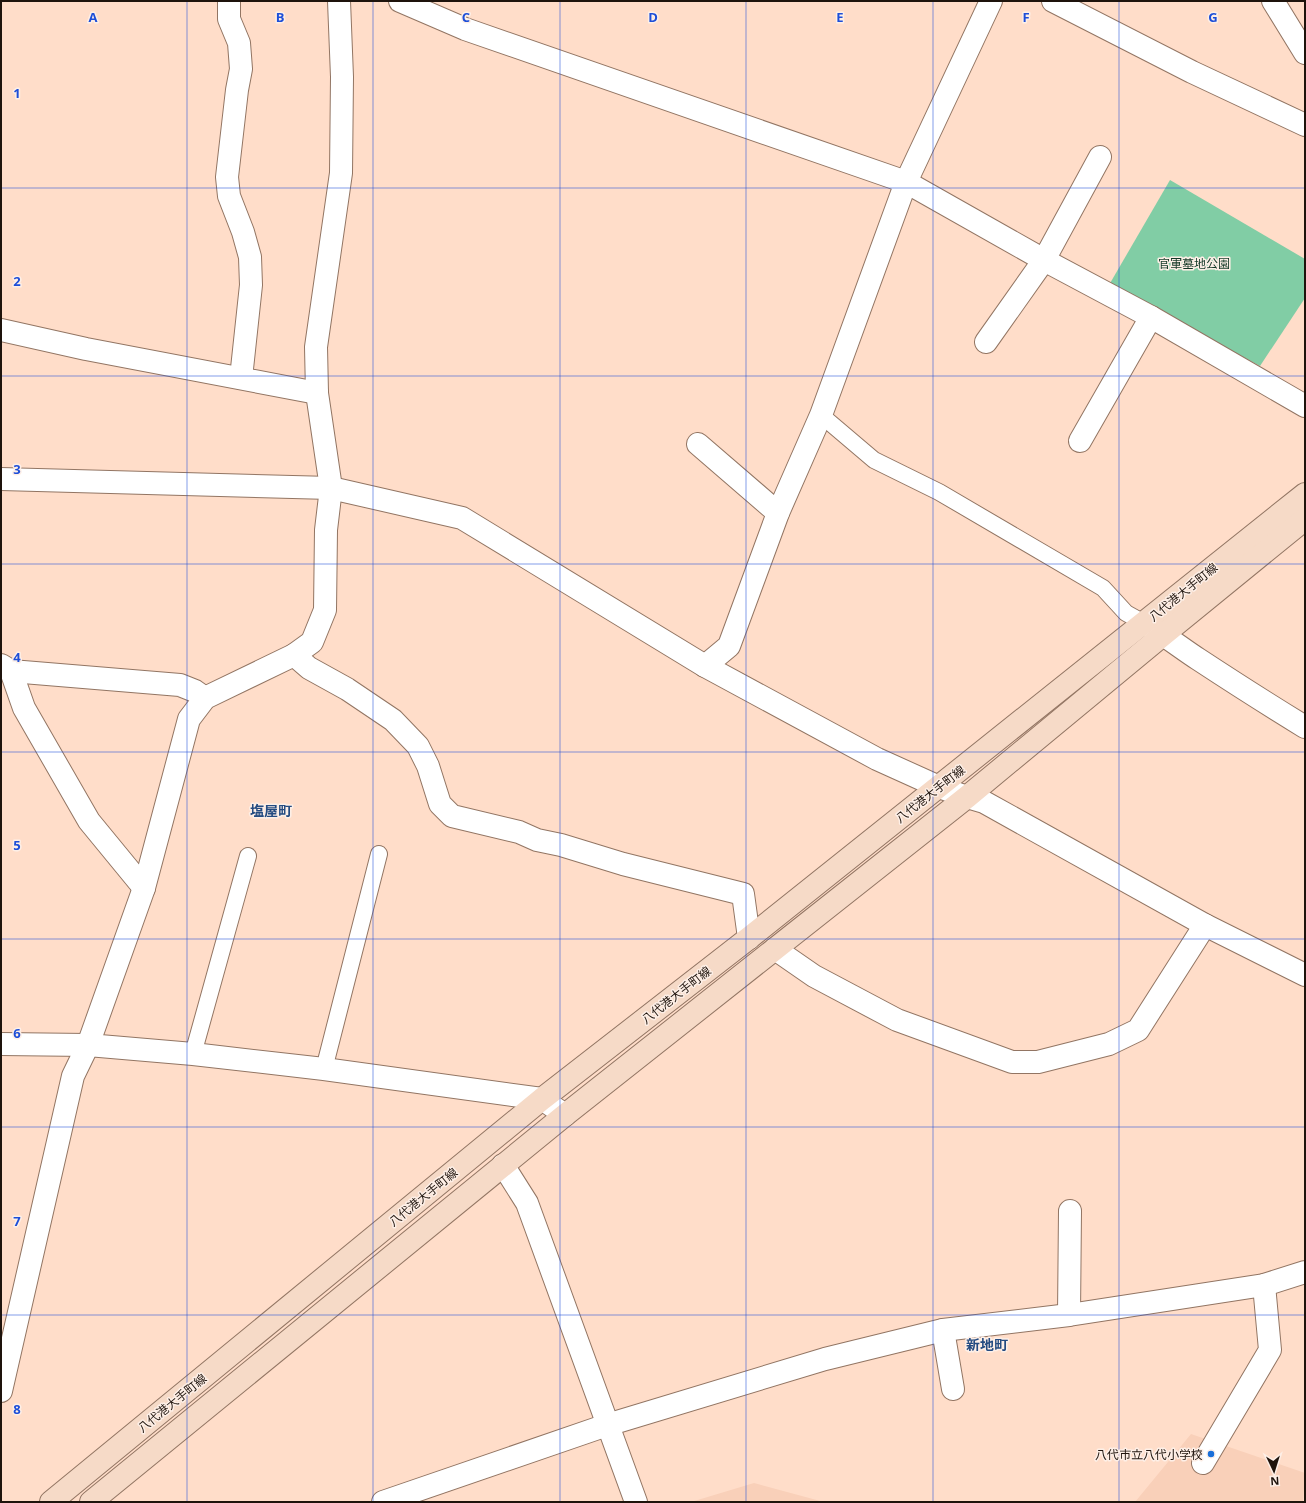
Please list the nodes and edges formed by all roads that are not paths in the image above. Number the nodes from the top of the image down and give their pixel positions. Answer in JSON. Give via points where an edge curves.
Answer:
{"nodes":[{"id":1,"x":229,"y":1,"type":"edge"},
{"id":2,"x":339,"y":1,"type":"edge"},
{"id":3,"x":400,"y":1,"type":"edge"},
{"id":4,"x":991,"y":1,"type":"edge"},
{"id":5,"x":1054,"y":1,"type":"edge"},
{"id":6,"x":1273,"y":1,"type":"edge"},
{"id":7,"x":1305,"y":53,"type":"edge"},
{"id":8,"x":1305,"y":125,"type":"edge"},
{"id":9,"x":1100,"y":157,"type":"dead end"},
{"id":10,"x":906,"y":182,"type":"junction"},
{"id":11,"x":1044,"y":260,"type":"junction"},
{"id":12,"x":1151,"y":316,"type":"junction"},
{"id":13,"x":1,"y":330,"type":"edge"},
{"id":14,"x":986,"y":342,"type":"dead end"},
{"id":15,"x":241,"y":378,"type":"junction"},
{"id":16,"x":317,"y":393,"type":"junction"},
{"id":17,"x":1305,"y":406,"type":"edge"},
{"id":18,"x":821,"y":416,"type":"junction"},
{"id":19,"x":1080,"y":441,"type":"dead end"},
{"id":20,"x":698,"y":444,"type":"dead end"},
{"id":21,"x":1,"y":479,"type":"edge"},
{"id":22,"x":331,"y":488,"type":"junction"},
{"id":23,"x":1305,"y":494,"type":"edge"},
{"id":24,"x":778,"y":513,"type":"junction"},
{"id":25,"x":1305,"y":519,"type":"edge"},
{"id":26,"x":1144,"y":623,"type":"junction"},
{"id":27,"x":1164,"y":634,"type":"junction"},
{"id":28,"x":294,"y":656,"type":"junction"},
{"id":29,"x":705,"y":666,"type":"junction"},
{"id":30,"x":6,"y":668,"type":"edge"},
{"id":31,"x":204,"y":698,"type":"junction"},
{"id":32,"x":1305,"y":727,"type":"edge"},
{"id":33,"x":939,"y":787,"type":"junction"},
{"id":34,"x":967,"y":797,"type":"junction"},
{"id":35,"x":379,"y":854,"type":"dead end"},
{"id":36,"x":248,"y":856,"type":"dead end"},
{"id":37,"x":144,"y":888,"type":"junction"},
{"id":38,"x":1205,"y":925,"type":"junction"},
{"id":39,"x":749,"y":938,"type":"junction"},
{"id":40,"x":775,"y":949,"type":"junction"},
{"id":41,"x":1305,"y":975,"type":"edge"},
{"id":42,"x":1,"y":1044,"type":"edge"},
{"id":43,"x":88,"y":1045,"type":"junction"},
{"id":44,"x":193,"y":1054,"type":"junction"},
{"id":45,"x":324,"y":1069,"type":"junction"},
{"id":46,"x":542,"y":1099,"type":"junction"},
{"id":47,"x":564,"y":1115,"type":"junction"},
{"id":48,"x":503,"y":1165,"type":"junction"},
{"id":49,"x":1070,"y":1211,"type":"dead end"},
{"id":50,"x":1305,"y":1272,"type":"edge"},
{"id":51,"x":1264,"y":1285,"type":"junction"},
{"id":52,"x":1069,"y":1315,"type":"junction"},
{"id":53,"x":943,"y":1330,"type":"junction"},
{"id":54,"x":953,"y":1389,"type":"dead end"},
{"id":55,"x":1,"y":1391,"type":"edge"},
{"id":56,"x":607,"y":1425,"type":"junction"},
{"id":57,"x":1203,"y":1464,"type":"dead end"},
{"id":58,"x":409,"y":1498,"type":"edge"},
{"id":59,"x":51,"y":1502,"type":"edge"},
{"id":60,"x":91,"y":1502,"type":"edge"},
{"id":61,"x":383,"y":1502,"type":"edge"},
{"id":62,"x":636,"y":1502,"type":"edge"}],
"edges":[{"from":1,"to":15,"type":"street","via":[[229,19],[239,43],[241,69],[227,177],[229,196],[250,257],[251,285]]},
{"from":2,"to":16,"type":"street","via":[[342,77],[341,173],[316,347]]},
{"from":3,"to":10,"type":"street","via":[[465,29]]},
{"from":4,"to":10,"type":"street"},
{"from":5,"to":8,"type":"street","via":[[1192,72]]},
{"from":6,"to":7,"type":"street"},
{"from":9,"to":11,"type":"street"},
{"from":10,"to":11,"type":"street"},
{"from":10,"to":18,"type":"street"},
{"from":11,"to":12,"type":"street"},
{"from":11,"to":14,"type":"street"},
{"from":12,"to":17,"type":"street"},
{"from":12,"to":19,"type":"street"},
{"from":13,"to":15,"type":"street"},
{"from":15,"to":16,"type":"street"},
{"from":16,"to":22,"type":"street"},
{"from":18,"to":24,"type":"street"},
{"from":18,"to":26,"type":"lane","via":[[874,460],[939,492],[1103,588],[1126,613]]},
{"from":20,"to":24,"type":"street"},
{"from":21,"to":22,"type":"street"},
{"from":22,"to":28,"type":"street","via":[[326,530],[325,610],[312,642]]},
{"from":22,"to":29,"type":"street","via":[[462,518]]},
{"from":23,"to":26,"type":"main road","name":"八代港大手町線"},
{"from":24,"to":29,"type":"street","via":[[729,646]]},
{"from":25,"to":27,"type":"main road","name":"八代港大手町線"},
{"from":26,"to":27,"type":"street"},
{"from":26,"to":33,"type":"main road","name":"八代港大手町線"},
{"from":27,"to":32,"type":"street","via":[[1190,654]]},
{"from":27,"to":34,"type":"main road","name":"八代港大手町線"},
{"from":28,"to":31,"type":"street"},
{"from":28,"to":39,"type":"street","via":[[393,720],[418,746],[428,766],[440,804],[452,816],[519,832],[536,840],[623,864],[743,894]]},
{"from":29,"to":33,"type":"street","via":[[877,759]]},
{"from":30,"to":31,"type":"street","via":[[180,685]]},
{"from":30,"to":37,"type":"street","via":[[24,708],[89,821]]},
{"from":31,"to":37,"type":"street","via":[[189,718]]},
{"from":33,"to":34,"type":"street"},
{"from":33,"to":39,"type":"main road","name":"八代港大手町線"},
{"from":34,"to":38,"type":"street","via":[[984,802]]},
{"from":34,"to":40,"type":"main road","name":"八代港大手町線"},
{"from":35,"to":45,"type":"lane"},
{"from":36,"to":44,"type":"lane"},
{"from":37,"to":43,"type":"street"},
{"from":38,"to":40,"type":"street","via":[[1138,1030],[1109,1044],[1038,1062],[1012,1062],[897,1020],[814,976]]},
{"from":38,"to":41,"type":"street"},
{"from":39,"to":46,"type":"main road","name":"八代港大手町線"},
{"from":40,"to":47,"type":"main road","name":"八代港大手町線"},
{"from":42,"to":43,"type":"street"},
{"from":43,"to":44,"type":"street"},
{"from":43,"to":55,"type":"street","via":[[73,1076]]},
{"from":44,"to":45,"type":"street"},
{"from":45,"to":46,"type":"street"},
{"from":46,"to":47,"type":"street"},
{"from":46,"to":59,"type":"main road","name":"八代港大手町線"},
{"from":47,"to":48,"type":"main road","name":"八代港大手町線"},
{"from":48,"to":56,"type":"street","via":[[526,1203]]},
{"from":48,"to":60,"type":"main road","name":"八代港大手町線"},
{"from":49,"to":52,"type":"street"},
{"from":50,"to":51,"type":"street"},
{"from":51,"to":52,"type":"street"},
{"from":51,"to":57,"type":"street","via":[[1270,1350]]},
{"from":52,"to":53,"type":"street"},
{"from":53,"to":54,"type":"street"},
{"from":53,"to":56,"type":"street","via":[[825,1360]]},
{"from":56,"to":58,"type":"street"},
{"from":56,"to":62,"type":"street"},
{"from":58,"to":61,"type":"street"}]}
